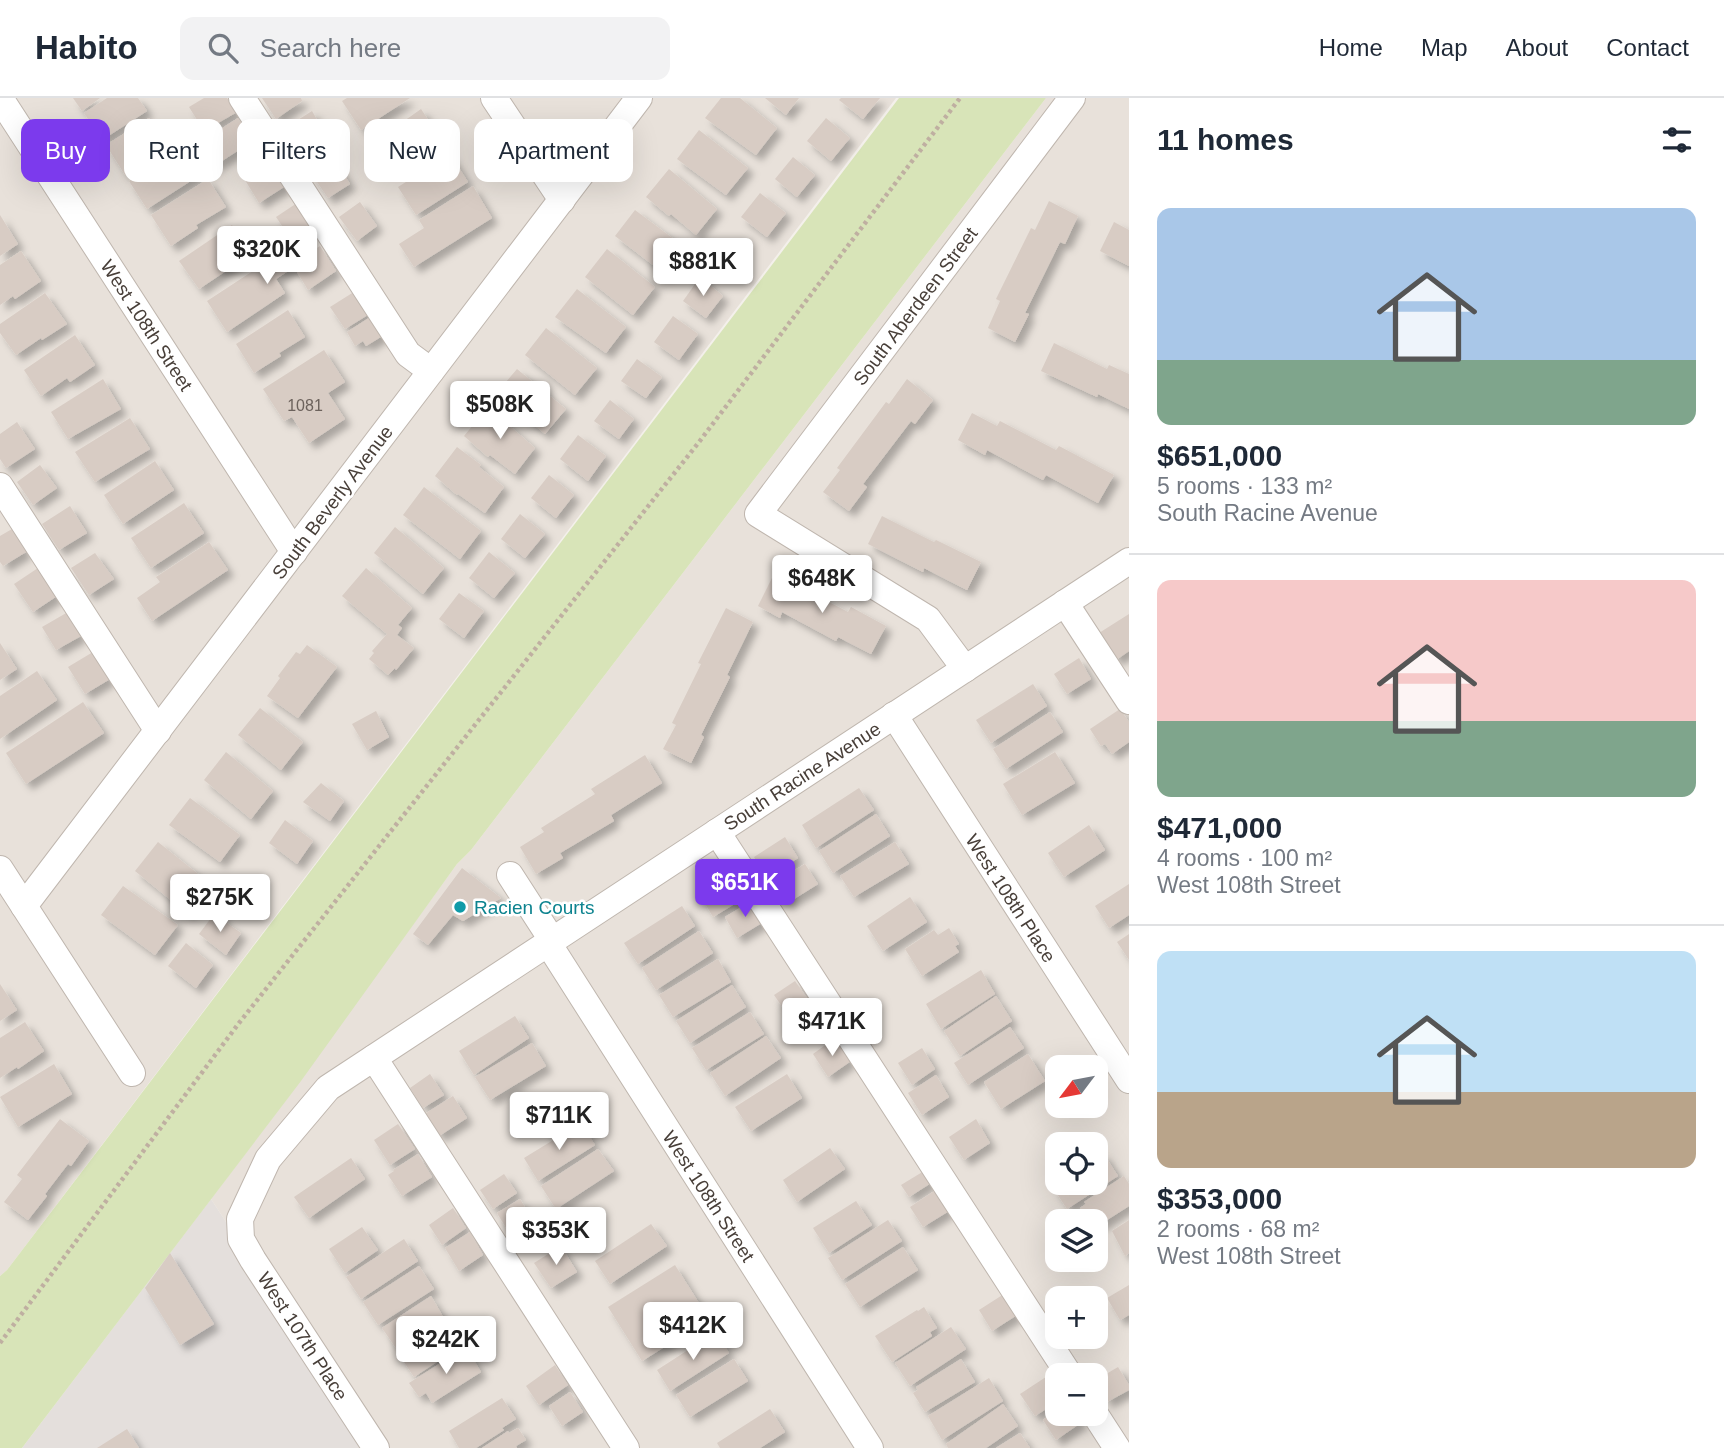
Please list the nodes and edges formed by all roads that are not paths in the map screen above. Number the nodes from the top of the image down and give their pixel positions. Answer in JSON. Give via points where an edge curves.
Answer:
{"nodes":[{"id":1,"x":0,"y":98,"type":"edge"},
{"id":2,"x":242,"y":98,"type":"edge"},
{"id":3,"x":494,"y":98,"type":"edge"},
{"id":4,"x":639,"y":98,"type":"edge"},
{"id":5,"x":1073,"y":98,"type":"edge"},
{"id":6,"x":562,"y":200,"type":"junction"},
{"id":7,"x":431,"y":371,"type":"junction"},
{"id":8,"x":0,"y":486,"type":"edge"},
{"id":9,"x":294,"y":552,"type":"junction"},
{"id":10,"x":1129,"y":561,"type":"edge"},
{"id":11,"x":1065,"y":603,"type":"junction"},
{"id":12,"x":965,"y":669,"type":"junction"},
{"id":13,"x":1129,"y":701,"type":"edge"},
{"id":14,"x":894,"y":715,"type":"junction"},
{"id":15,"x":158,"y":731,"type":"junction"},
{"id":16,"x":717,"y":832,"type":"junction"},
{"id":17,"x":0,"y":869,"type":"edge"},
{"id":18,"x":510,"y":875,"type":"dead end"},
{"id":19,"x":24,"y":906,"type":"junction"},
{"id":20,"x":550,"y":942,"type":"junction"},
{"id":21,"x":374,"y":1058,"type":"junction"},
{"id":22,"x":132,"y":1073,"type":"dead end"},
{"id":23,"x":1129,"y":1080,"type":"edge"},
{"id":24,"x":240,"y":1219,"type":"joint"},
{"id":25,"x":1062,"y":1363,"type":"edge"},
{"id":26,"x":1103,"y":1426,"type":"edge"},
{"id":27,"x":376,"y":1448,"type":"edge"},
{"id":28,"x":626,"y":1448,"type":"edge"},
{"id":29,"x":870,"y":1448,"type":"edge"},
{"id":30,"x":1117,"y":1448,"type":"edge"}],
"edges":[{"from":1,"to":9,"type":"street","name":"West 108th Street"},
{"from":2,"to":7,"type":"street","via":[[408,354]]},
{"from":3,"to":6,"type":"street"},
{"from":4,"to":6,"type":"street","name":"South Beverly Avenue"},
{"from":5,"to":12,"type":"street","name":"South Aberdeen Street","via":[[758,513],[928,619]]},
{"from":6,"to":7,"type":"street","name":"South Beverly Avenue"},
{"from":7,"to":9,"type":"street","name":"South Beverly Avenue"},
{"from":8,"to":15,"type":"street"},
{"from":9,"to":15,"type":"street","name":"South Beverly Avenue"},
{"from":10,"to":11,"type":"street","name":"South Racine Avenue"},
{"from":11,"to":12,"type":"street","name":"South Racine Avenue"},
{"from":11,"to":13,"type":"street"},
{"from":12,"to":14,"type":"street","name":"South Racine Avenue"},
{"from":14,"to":16,"type":"street","name":"South Racine Avenue"},
{"from":14,"to":23,"type":"street","name":"West 108th Place"},
{"from":15,"to":19,"type":"street","name":"South Beverly Avenue"},
{"from":16,"to":20,"type":"street","name":"South Racine Avenue"},
{"from":16,"to":25,"type":"street"},
{"from":17,"to":19,"type":"street"},
{"from":18,"to":20,"type":"street","name":"West 108th Street"},
{"from":19,"to":22,"type":"street"},
{"from":20,"to":21,"type":"street","name":"South Racine Avenue"},
{"from":20,"to":29,"type":"street","name":"West 108th Street"},
{"from":21,"to":24,"type":"street","name":"South Racine Avenue","via":[[328,1088],[281,1142]]},
{"from":21,"to":28,"type":"street"},
{"from":24,"to":27,"type":"street","name":"West 107th Place","via":[[242,1239],[254,1261]]},
{"from":26,"to":30,"type":"street"}]}
